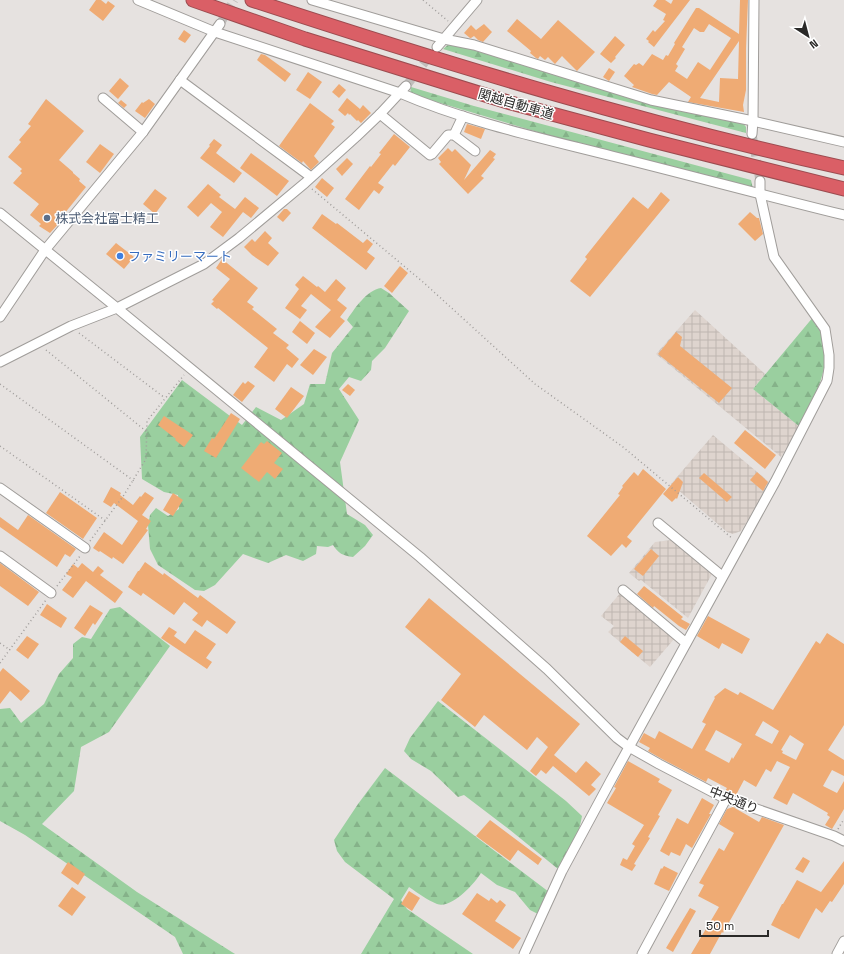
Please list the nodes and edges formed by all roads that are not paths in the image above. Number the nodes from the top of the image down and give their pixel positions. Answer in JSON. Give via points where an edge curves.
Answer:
{"nodes":[{"id":1,"x":138,"y":0,"type":"edge"},
{"id":2,"x":193,"y":0,"type":"edge"},
{"id":3,"x":252,"y":0,"type":"edge"},
{"id":4,"x":312,"y":0,"type":"edge"},
{"id":5,"x":476,"y":0,"type":"edge"},
{"id":6,"x":754,"y":0,"type":"edge"},
{"id":7,"x":217,"y":28,"type":"junction"},
{"id":8,"x":444,"y":39,"type":"junction"},
{"id":9,"x":437,"y":47,"type":"tunnel mouth"},
{"id":10,"x":180,"y":80,"type":"junction"},
{"id":11,"x":403,"y":90,"type":"junction"},
{"id":12,"x":103,"y":98,"type":"dead end"},
{"id":13,"x":380,"y":114,"type":"junction"},
{"id":14,"x":463,"y":116,"type":"junction"},
{"id":15,"x":753,"y":121,"type":"junction"},
{"id":16,"x":142,"y":132,"type":"junction"},
{"id":17,"x":752,"y":134,"type":"tunnel mouth"},
{"id":18,"x":454,"y":135,"type":"junction"},
{"id":19,"x":844,"y":142,"type":"edge"},
{"id":20,"x":475,"y":151,"type":"dead end"},
{"id":21,"x":844,"y":168,"type":"edge"},
{"id":22,"x":308,"y":180,"type":"junction"},
{"id":23,"x":760,"y":181,"type":"tunnel mouth"},
{"id":24,"x":844,"y":189,"type":"edge"},
{"id":25,"x":760,"y":194,"type":"junction"},
{"id":26,"x":0,"y":212,"type":"edge"},
{"id":27,"x":844,"y":215,"type":"edge"},
{"id":28,"x":45,"y":250,"type":"junction"},
{"id":29,"x":117,"y":308,"type":"junction"},
{"id":30,"x":0,"y":317,"type":"edge"},
{"id":31,"x":0,"y":362,"type":"edge"},
{"id":32,"x":0,"y":488,"type":"edge"},
{"id":33,"x":658,"y":523,"type":"dead end"},
{"id":34,"x":85,"y":548,"type":"road end"},
{"id":35,"x":0,"y":556,"type":"edge"},
{"id":36,"x":722,"y":576,"type":"junction"},
{"id":37,"x":622,"y":590,"type":"dead end"},
{"id":38,"x":51,"y":593,"type":"road end"},
{"id":39,"x":686,"y":643,"type":"junction"},
{"id":40,"x":629,"y":747,"type":"junction"},
{"id":41,"x":726,"y":799,"type":"junction"},
{"id":42,"x":844,"y":841,"type":"edge"},
{"id":43,"x":844,"y":941,"type":"edge"},
{"id":44,"x":524,"y":954,"type":"edge"},
{"id":45,"x":642,"y":954,"type":"edge"},
{"id":46,"x":837,"y":954,"type":"edge"}],
"edges":[{"from":1,"to":7,"type":"street"},
{"from":2,"to":24,"type":"highway","name":"関越自動車道","via":[[313,41],[511,103]]},
{"from":3,"to":21,"type":"highway","name":"関越自動車道","via":[[442,62],[519,84],[655,122]]},
{"from":4,"to":8,"type":"street"},
{"from":5,"to":8,"type":"street"},
{"from":6,"to":15,"type":"street"},
{"from":7,"to":10,"type":"street"},
{"from":7,"to":11,"type":"street"},
{"from":8,"to":9,"type":"street"},
{"from":8,"to":15,"type":"street","via":[[474,45],[652,100]]},
{"from":10,"to":16,"type":"street"},
{"from":10,"to":22,"type":"street"},
{"from":11,"to":13,"type":"street"},
{"from":11,"to":14,"type":"street","via":[[417,101]]},
{"from":12,"to":16,"type":"street"},
{"from":13,"to":18,"type":"street","via":[[430,155],[448,135]]},
{"from":13,"to":22,"type":"street"},
{"from":14,"to":18,"type":"street"},
{"from":14,"to":25,"type":"street"},
{"from":15,"to":17,"type":"street"},
{"from":15,"to":19,"type":"street"},
{"from":16,"to":28,"type":"street"},
{"from":18,"to":20,"type":"street"},
{"from":22,"to":29,"type":"street","via":[[204,264]]},
{"from":23,"to":25,"type":"street"},
{"from":25,"to":27,"type":"street"},
{"from":25,"to":36,"type":"street","via":[[774,257],[825,329],[829,368],[827,381]]},
{"from":26,"to":28,"type":"street","name":"中央通り"},
{"from":28,"to":29,"type":"street","name":"中央通り"},
{"from":28,"to":30,"type":"street"},
{"from":29,"to":31,"type":"street","via":[[70,326]]},
{"from":29,"to":40,"type":"street","name":"中央通り","via":[[420,557],[547,669]]},
{"from":32,"to":34,"type":"street"},
{"from":33,"to":36,"type":"street"},
{"from":35,"to":38,"type":"street"},
{"from":36,"to":39,"type":"street"},
{"from":37,"to":39,"type":"street"},
{"from":39,"to":40,"type":"street"},
{"from":40,"to":41,"type":"street","name":"中央通り"},
{"from":40,"to":44,"type":"street","via":[[562,871]]},
{"from":41,"to":42,"type":"street","name":"中央通り"},
{"from":41,"to":45,"type":"street"},
{"from":43,"to":46,"type":"street"}]}
